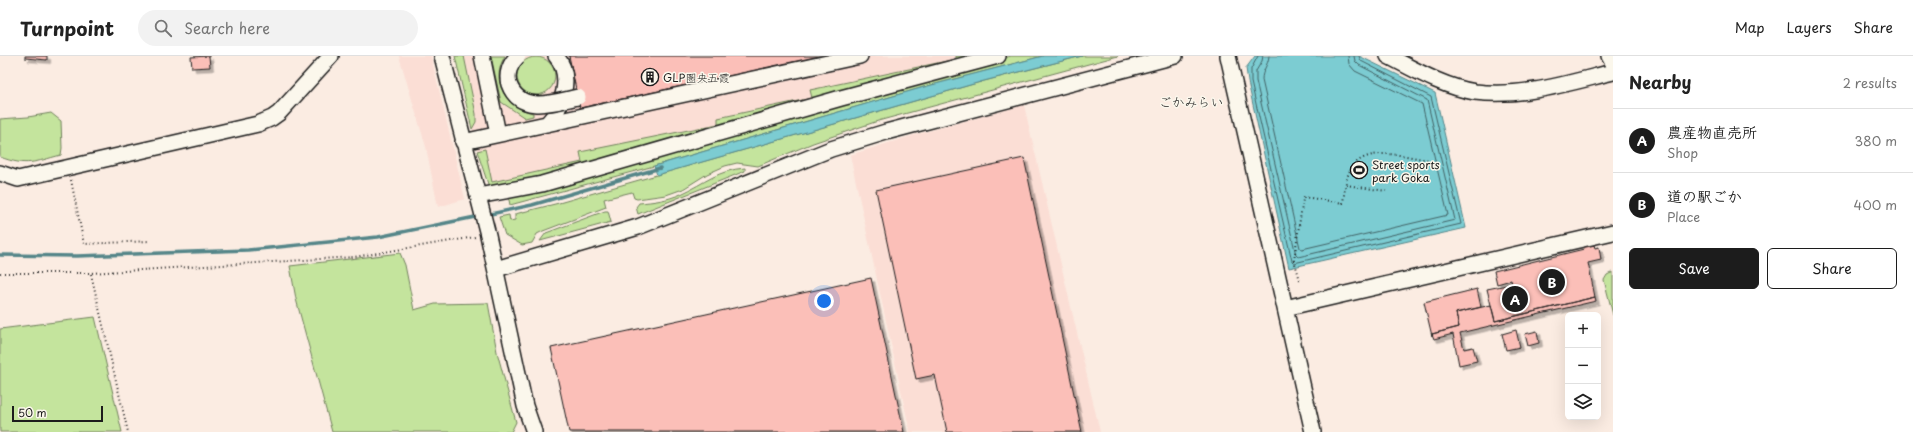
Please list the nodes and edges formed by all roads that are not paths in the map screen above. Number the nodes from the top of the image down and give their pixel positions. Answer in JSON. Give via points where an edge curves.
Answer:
{"nodes":[{"id":1,"x":331,"y":56,"type":"edge"},
{"id":2,"x":442,"y":56,"type":"edge"},
{"id":3,"x":482,"y":56,"type":"edge"},
{"id":4,"x":518,"y":56,"type":"edge"},
{"id":5,"x":556,"y":56,"type":"edge"},
{"id":6,"x":860,"y":56,"type":"edge"},
{"id":7,"x":998,"y":56,"type":"edge"},
{"id":8,"x":1175,"y":56,"type":"edge"},
{"id":9,"x":1228,"y":56,"type":"edge"},
{"id":10,"x":1388,"y":56,"type":"edge"},
{"id":11,"x":1609,"y":56,"type":"edge"},
{"id":12,"x":1613,"y":63,"type":"edge"},
{"id":13,"x":1613,"y":72,"type":"edge"},
{"id":14,"x":578,"y":97,"type":"dead end"},
{"id":15,"x":547,"y":124,"type":"junction"},
{"id":16,"x":498,"y":134,"type":"junction"},
{"id":17,"x":463,"y":142,"type":"junction"},
{"id":18,"x":0,"y":173,"type":"edge"},
{"id":19,"x":478,"y":196,"type":"junction"},
{"id":20,"x":1613,"y":232,"type":"edge"},
{"id":21,"x":496,"y":269,"type":"junction"},
{"id":22,"x":1285,"y":308,"type":"junction"},
{"id":23,"x":534,"y":432,"type":"edge"},
{"id":24,"x":1313,"y":432,"type":"edge"}],
"edges":[{"from":1,"to":18,"type":"street","via":[[279,112],[258,124],[18,179]]},
{"from":2,"to":17,"type":"street"},
{"from":3,"to":16,"type":"street"},
{"from":4,"to":14,"type":"street","bridge":true,"via":[[508,72],[508,82],[520,100],[528,104],[542,105]]},
{"from":5,"to":15,"type":"street","via":[[564,68],[566,80],[558,107]]},
{"from":6,"to":15,"type":"street"},
{"from":7,"to":19,"type":"street","via":[[542,184]]},
{"from":8,"to":21,"type":"street","via":[[831,149],[638,228]]},
{"from":9,"to":22,"type":"street"},
{"from":10,"to":13,"type":"street","via":[[1432,79],[1474,92],[1530,91]]},
{"from":11,"to":12,"type":"street"},
{"from":15,"to":16,"type":"street"},
{"from":16,"to":17,"type":"street"},
{"from":17,"to":19,"type":"street"},
{"from":19,"to":21,"type":"street"},
{"from":20,"to":22,"type":"street"},
{"from":21,"to":23,"type":"street","via":[[525,406]]},
{"from":22,"to":24,"type":"street"}]}
